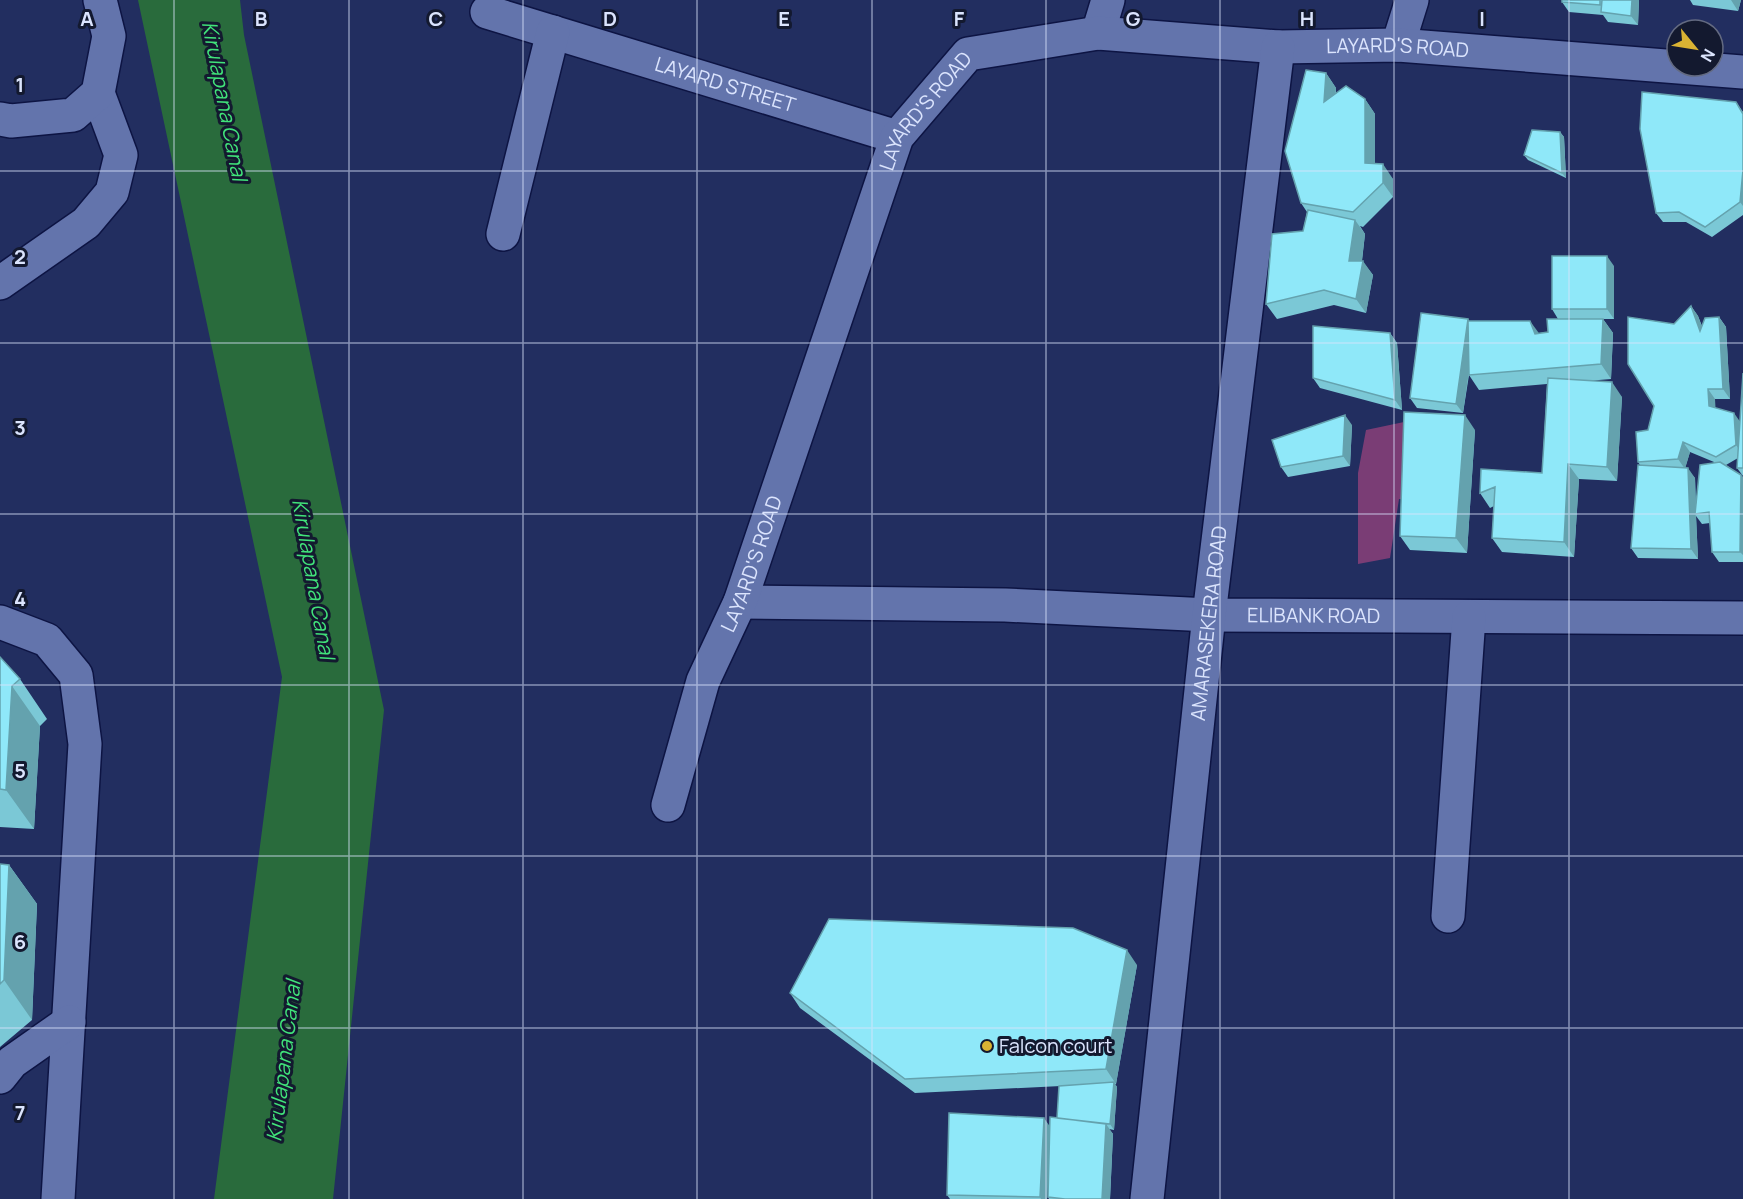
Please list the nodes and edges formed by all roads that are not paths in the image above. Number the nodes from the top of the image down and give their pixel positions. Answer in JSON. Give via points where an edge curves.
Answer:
{"nodes":[{"id":1,"x":100,"y":0,"type":"edge"},
{"id":2,"x":1108,"y":0,"type":"edge"},
{"id":3,"x":1412,"y":0,"type":"edge"},
{"id":4,"x":488,"y":12,"type":"dead end"},
{"id":5,"x":553,"y":32,"type":"junction"},
{"id":6,"x":1098,"y":33,"type":"junction"},
{"id":7,"x":1398,"y":45,"type":"junction"},
{"id":8,"x":1278,"y":47,"type":"junction"},
{"id":9,"x":1743,"y":72,"type":"edge"},
{"id":10,"x":98,"y":93,"type":"junction"},
{"id":11,"x":0,"y":119,"type":"edge"},
{"id":12,"x":897,"y":137,"type":"junction"},
{"id":13,"x":503,"y":234,"type":"dead end"},
{"id":14,"x":0,"y":283,"type":"edge"},
{"id":15,"x":740,"y":602,"type":"junction"},
{"id":16,"x":1209,"y":615,"type":"junction"},
{"id":17,"x":1469,"y":617,"type":"junction"},
{"id":18,"x":1743,"y":618,"type":"edge"},
{"id":19,"x":0,"y":622,"type":"edge"},
{"id":20,"x":668,"y":805,"type":"dead end"},
{"id":21,"x":1448,"y":916,"type":"dead end"},
{"id":22,"x":69,"y":1022,"type":"junction"},
{"id":23,"x":0,"y":1077,"type":"edge"},
{"id":24,"x":58,"y":1199,"type":"edge"},
{"id":25,"x":1147,"y":1199,"type":"edge"}],
"edges":[{"from":1,"to":10,"type":"street","via":[[109,36]]},
{"from":2,"to":6,"type":"street"},
{"from":3,"to":7,"type":"street"},
{"from":4,"to":5,"type":"street","name":"LAYARD STREET"},
{"from":5,"to":12,"type":"street","name":"LAYARD STREET"},
{"from":5,"to":13,"type":"street"},
{"from":6,"to":8,"type":"street","name":"LAYARD'S ROAD"},
{"from":6,"to":12,"type":"street","name":"LAYARD'S ROAD","via":[[968,54]]},
{"from":7,"to":8,"type":"street","name":"LAYARD'S ROAD"},
{"from":7,"to":9,"type":"street","name":"LAYARD'S ROAD"},
{"from":8,"to":16,"type":"street","name":"AMARASEKERA ROAD"},
{"from":10,"to":11,"type":"street","via":[[73,115]]},
{"from":10,"to":14,"type":"street","via":[[121,155],[112,192],[86,223]]},
{"from":12,"to":15,"type":"street","name":"LAYARD'S ROAD"},
{"from":15,"to":16,"type":"street","name":"ELIBANK ROAD","via":[[1005,605]]},
{"from":15,"to":20,"type":"street","name":"LAYARD'S ROAD","via":[[703,681]]},
{"from":16,"to":17,"type":"street","name":"ELIBANK ROAD"},
{"from":16,"to":25,"type":"street","name":"AMARASEKERA ROAD"},
{"from":17,"to":18,"type":"street","name":"ELIBANK ROAD"},
{"from":17,"to":21,"type":"street"},
{"from":19,"to":22,"type":"street","via":[[46,640],[76,675],[85,744]]},
{"from":22,"to":23,"type":"street","via":[[12,1062]]},
{"from":22,"to":24,"type":"street"}]}
